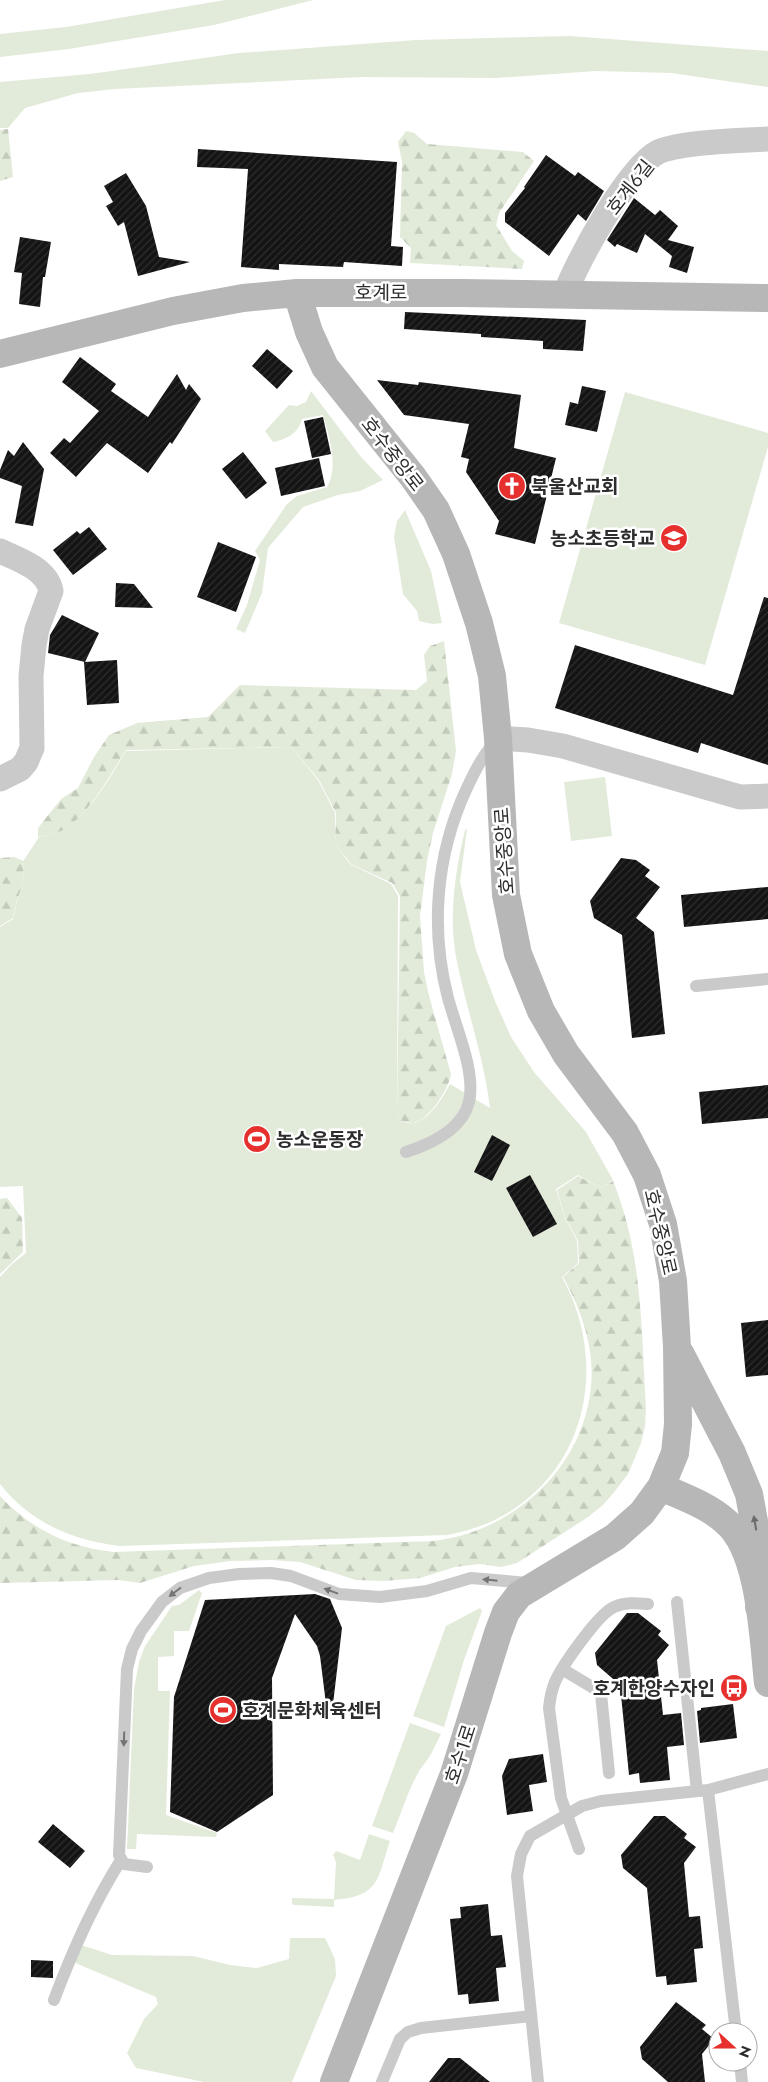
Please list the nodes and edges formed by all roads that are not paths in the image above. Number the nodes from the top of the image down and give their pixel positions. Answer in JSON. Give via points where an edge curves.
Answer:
{"nodes":[{"id":1,"x":768,"y":138,"type":"edge"},
{"id":2,"x":297,"y":293,"type":"junction"},
{"id":3,"x":565,"y":294,"type":"junction"},
{"id":4,"x":768,"y":298,"type":"edge"},
{"id":5,"x":0,"y":354,"type":"edge"},
{"id":6,"x":0,"y":551,"type":"edge"},
{"id":7,"x":498,"y":738,"type":"junction"},
{"id":8,"x":0,"y":779,"type":"edge"},
{"id":9,"x":768,"y":796,"type":"edge"},
{"id":10,"x":768,"y":979,"type":"edge"},
{"id":11,"x":696,"y":986,"type":"dead end"},
{"id":12,"x":406,"y":1152,"type":"dead end"},
{"id":13,"x":677,"y":1347,"type":"junction"},
{"id":14,"x":661,"y":1487,"type":"junction"},
{"id":15,"x":539,"y":1583,"type":"junction"},
{"id":16,"x":677,"y":1602,"type":"dead end"},
{"id":17,"x":648,"y":1604,"type":"dead end"},
{"id":18,"x":759,"y":1607,"type":"junction"},
{"id":19,"x":562,"y":1668,"type":"junction"},
{"id":20,"x":768,"y":1683,"type":"edge"},
{"id":21,"x":609,"y":1773,"type":"dead end"},
{"id":22,"x":768,"y":1774,"type":"edge"},
{"id":23,"x":703,"y":1791,"type":"junction"},
{"id":24,"x":566,"y":1814,"type":"junction"},
{"id":25,"x":579,"y":1849,"type":"dead end"},
{"id":26,"x":121,"y":1860,"type":"junction"},
{"id":27,"x":147,"y":1867,"type":"dead end"},
{"id":28,"x":54,"y":2000,"type":"dead end"},
{"id":29,"x":531,"y":2016,"type":"junction"},
{"id":30,"x":735,"y":2022,"type":"edge"},
{"id":31,"x":334,"y":2082,"type":"edge"},
{"id":32,"x":382,"y":2082,"type":"edge"},
{"id":33,"x":538,"y":2082,"type":"edge"}],
"edges":[{"from":1,"to":3,"type":"street","name":"호계6길","via":[[674,147],[658,152],[638,171],[591,238]]},
{"from":2,"to":3,"type":"street","name":"호계로"},
{"from":2,"to":5,"type":"street","name":"호계로","via":[[173,310]]},
{"from":2,"to":7,"type":"street","name":"호수중앙로","via":[[308,332],[325,367],[413,476],[436,510],[456,554],[479,623],[492,676]]},
{"from":3,"to":4,"type":"street","name":"호계로"},
{"from":6,"to":8,"type":"street","via":[[35,568],[50,585],[51,591],[37,629],[30,676],[32,748],[20,769]]},
{"from":7,"to":9,"type":"street","via":[[563,746],[740,797]]},
{"from":7,"to":12,"type":"lane","via":[[486,752],[460,803],[443,861],[439,898],[441,968],[466,1057],[469,1104],[452,1128],[437,1140]]},
{"from":7,"to":13,"type":"street","name":"호수중앙로","via":[[506,895],[518,954],[541,1011],[566,1054],[625,1132],[648,1175],[663,1224],[673,1281]]},
{"from":10,"to":11,"type":"lane"},
{"from":13,"to":14,"type":"street","name":"호수중앙로","via":[[678,1424],[674,1453]]},
{"from":18,"to":13,"type":"street","one_way":true,"via":[[758,1543],[749,1494],[732,1453]]},
{"from":14,"to":15,"type":"street","name":"호수1로","via":[[642,1513],[615,1537]]},
{"from":14,"to":18,"type":"street","via":[[700,1504],[726,1521],[740,1540],[754,1573]]},
{"from":15,"to":26,"type":"lane","one_way":true,"via":[[471,1578],[427,1592],[364,1597],[339,1594],[291,1576],[239,1574],[209,1578],[180,1588],[162,1602],[132,1649],[128,1669]]},
{"from":15,"to":31,"type":"street","name":"호수1로","via":[[519,1595],[506,1612],[451,1783]]},
{"from":16,"to":23,"type":"lane"},
{"from":17,"to":19,"type":"lane","via":[[628,1603],[612,1607]]},
{"from":18,"to":20,"type":"street"},
{"from":19,"to":21,"type":"lane","via":[[600,1694]]},
{"from":19,"to":24,"type":"lane","via":[[550,1696],[549,1708]]},
{"from":22,"to":23,"type":"lane"},
{"from":23,"to":24,"type":"lane","via":[[601,1801]]},
{"from":23,"to":30,"type":"lane"},
{"from":24,"to":25,"type":"lane"},
{"from":24,"to":29,"type":"lane","via":[[530,1836],[521,1854],[517,1876]]},
{"from":26,"to":27,"type":"lane","via":[[129,1866]]},
{"from":26,"to":28,"type":"lane","via":[[72,1952]]},
{"from":29,"to":32,"type":"lane","via":[[408,2032],[400,2039]]},
{"from":29,"to":33,"type":"lane"}]}
